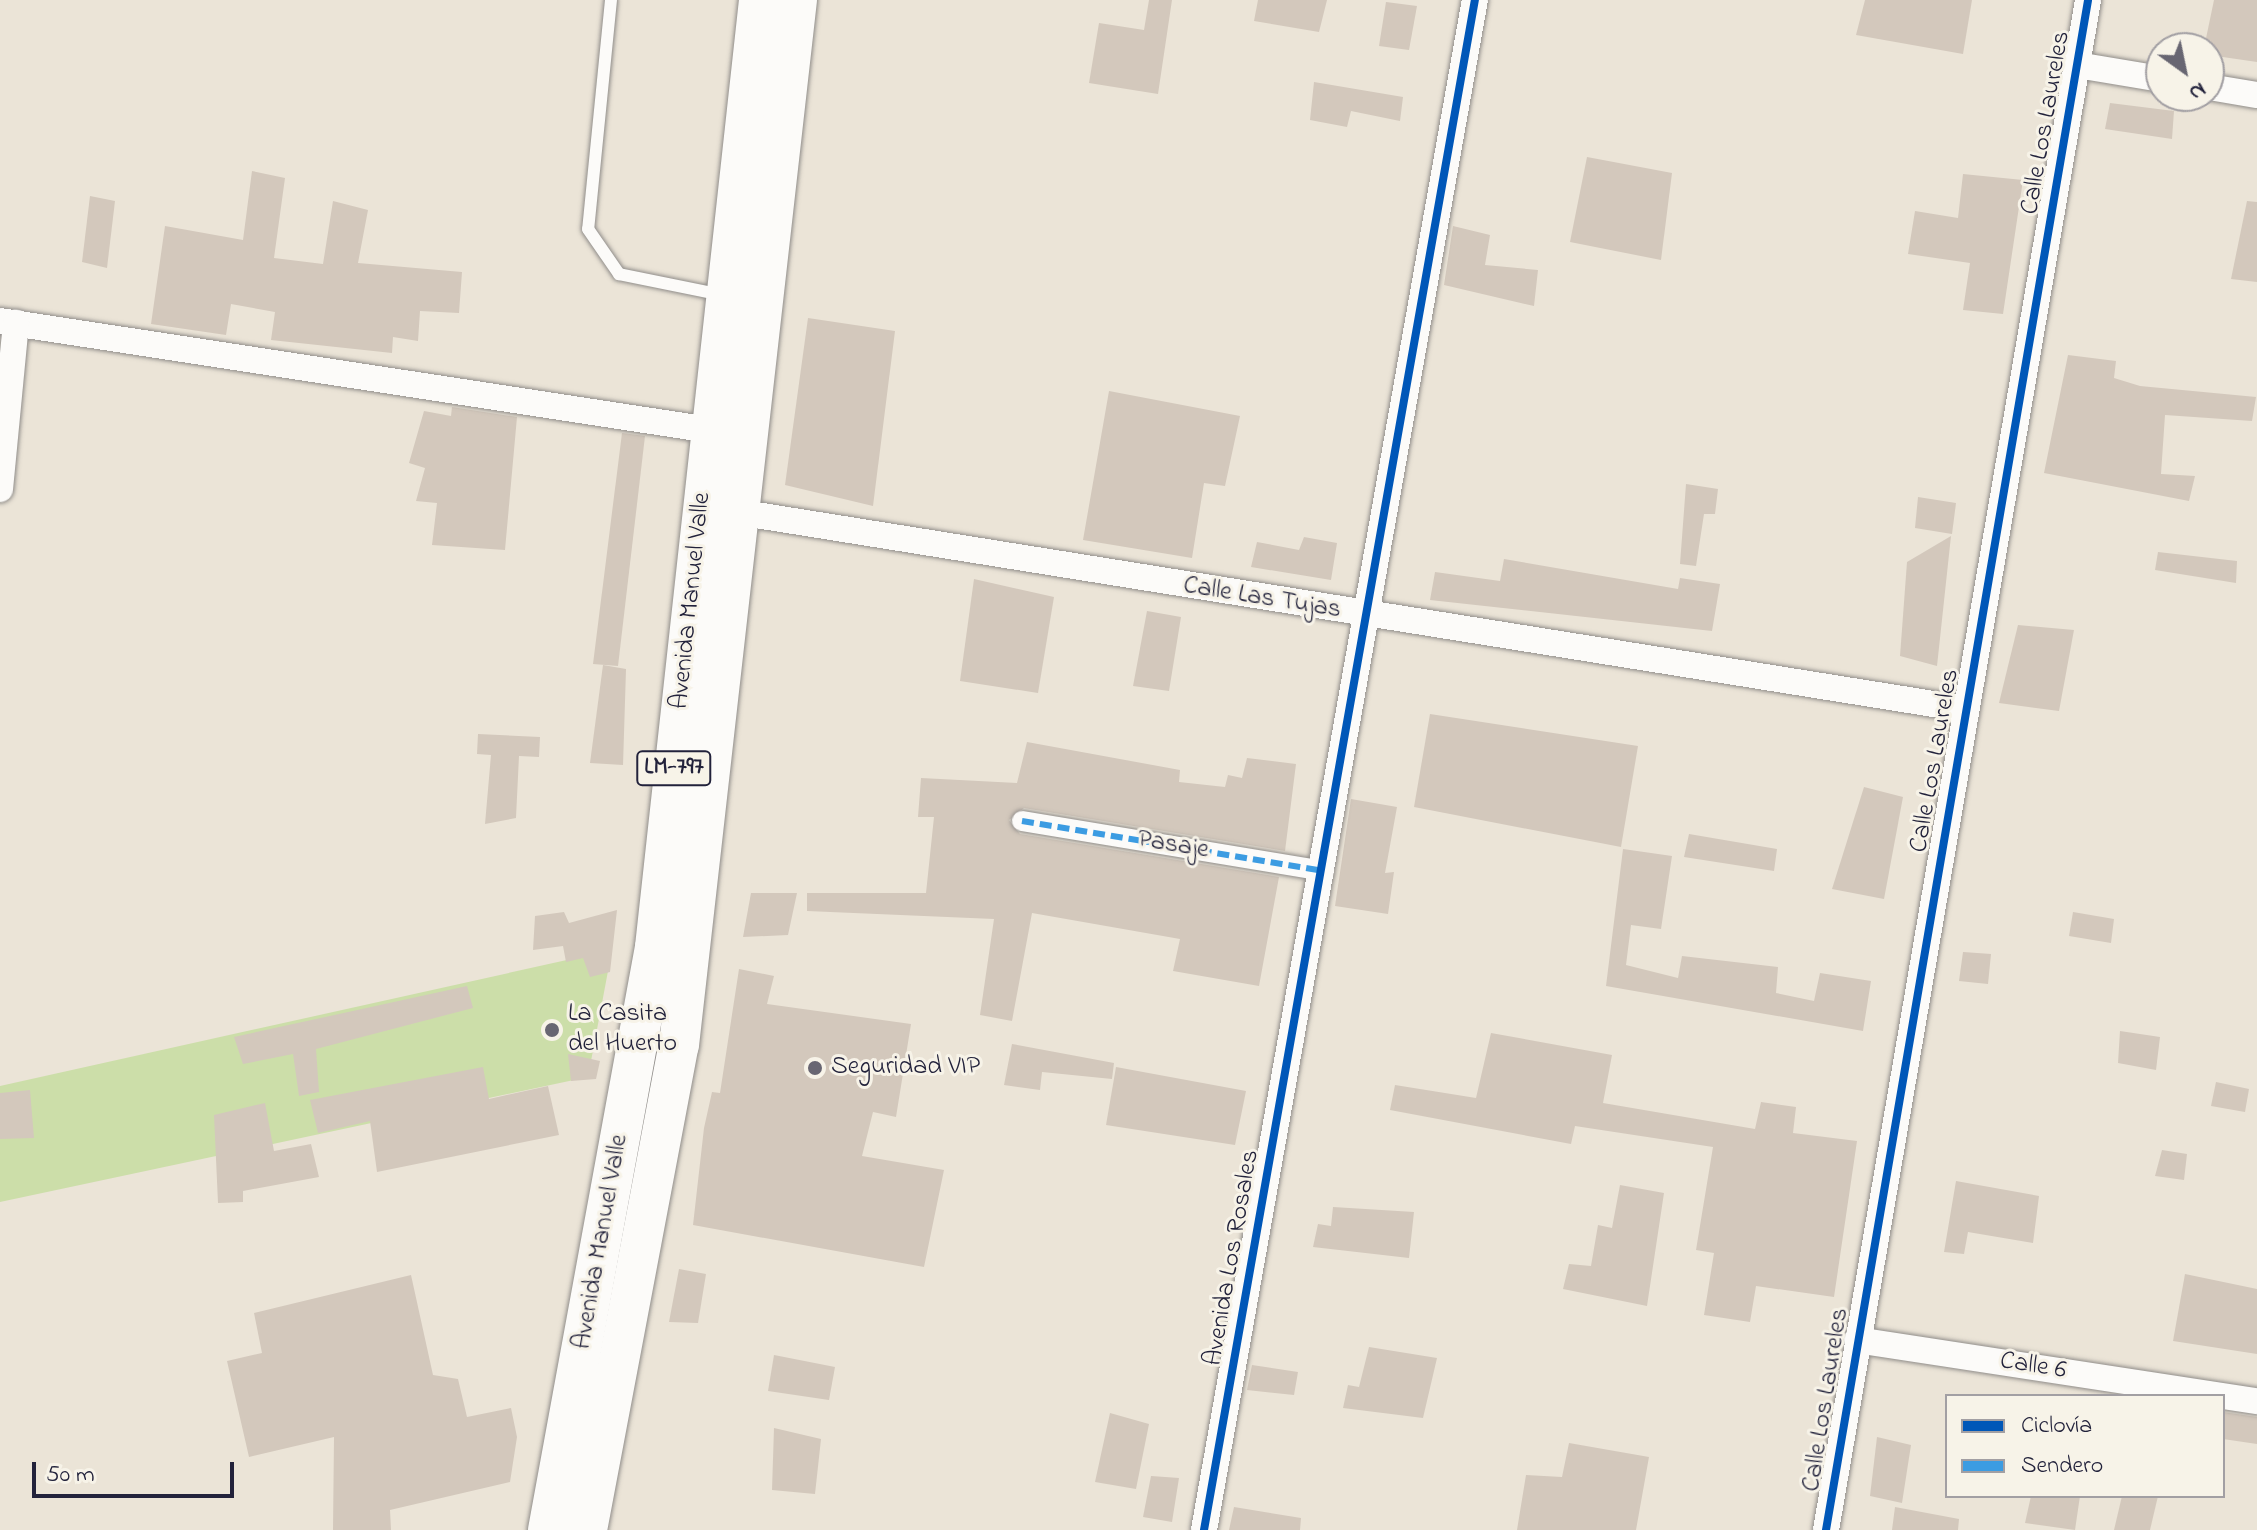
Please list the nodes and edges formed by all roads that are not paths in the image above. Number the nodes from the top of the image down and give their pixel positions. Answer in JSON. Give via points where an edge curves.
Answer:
{"nodes":[{"id":1,"x":611,"y":0,"type":"edge"},
{"id":2,"x":759,"y":0,"type":"edge"},
{"id":3,"x":797,"y":0,"type":"edge"},
{"id":4,"x":1475,"y":0,"type":"edge"},
{"id":5,"x":2088,"y":0,"type":"edge"},
{"id":6,"x":2077,"y":65,"type":"junction"},
{"id":7,"x":2145,"y":76,"type":"edge"},
{"id":8,"x":2225,"y":90,"type":"edge"},
{"id":9,"x":2257,"y":95,"type":"edge"},
{"id":10,"x":725,"y":295,"type":"junction"},
{"id":11,"x":8,"y":322,"type":"edge"},
{"id":12,"x":710,"y":430,"type":"junction"},
{"id":13,"x":0,"y":489,"type":"edge"},
{"id":14,"x":702,"y":507,"type":"junction"},
{"id":15,"x":740,"y":513,"type":"junction"},
{"id":16,"x":1371,"y":617,"type":"junction"},
{"id":17,"x":1965,"y":709,"type":"junction"},
{"id":18,"x":1022,"y":821,"type":"dead end"},
{"id":19,"x":1324,"y":871,"type":"junction"},
{"id":20,"x":1857,"y":1340,"type":"junction"},
{"id":21,"x":2211,"y":1394,"type":"edge"},
{"id":22,"x":2225,"y":1396,"type":"edge"},
{"id":23,"x":2257,"y":1401,"type":"edge"},
{"id":24,"x":548,"y":1530,"type":"edge"},
{"id":25,"x":587,"y":1530,"type":"edge"},
{"id":26,"x":1204,"y":1530,"type":"edge"},
{"id":27,"x":1826,"y":1530,"type":"edge"}],
"edges":[{"from":1,"to":10,"type":"lane","via":[[588,229],[619,274]]},
{"from":2,"to":10,"type":"main road","name":"Avenida Manuel Valle","number":"LM-797"},
{"from":3,"to":15,"type":"main road","name":"Avenida Manuel Valle","number":"LM-797"},
{"from":4,"to":16,"type":"street","name":"Avenida Los Rosales"},
{"from":5,"to":6,"type":"street","name":"Calle Los Laureles"},
{"from":6,"to":7,"type":"street"},
{"from":6,"to":17,"type":"street","name":"Calle Los Laureles"},
{"from":8,"to":9,"type":"street"},
{"from":10,"to":12,"type":"main road","name":"Avenida Manuel Valle","number":"LM-797"},
{"from":11,"to":12,"type":"street"},
{"from":11,"to":13,"type":"street"},
{"from":12,"to":14,"type":"main road","name":"Avenida Manuel Valle","number":"LM-797"},
{"from":14,"to":15,"type":"street","name":"Calle Las Tujas"},
{"from":14,"to":24,"type":"main road","name":"Avenida Manuel Valle","number":"LM-797","via":[[655,947]]},
{"from":15,"to":16,"type":"street","name":"Calle Las Tujas"},
{"from":15,"to":25,"type":"main road","name":"Avenida Manuel Valle","number":"LM-797","via":[[679,1045]]},
{"from":16,"to":17,"type":"street","name":"Calle Las Tujas"},
{"from":16,"to":19,"type":"street","name":"Avenida Los Rosales"},
{"from":17,"to":20,"type":"street","name":"Calle Los Laureles"},
{"from":18,"to":19,"type":"street","name":"Pasaje"},
{"from":19,"to":26,"type":"street","name":"Avenida Los Rosales"},
{"from":20,"to":21,"type":"street","name":"Calle 6"},
{"from":20,"to":27,"type":"street","name":"Calle Los Laureles"},
{"from":22,"to":23,"type":"street","name":"Calle 6"}]}
